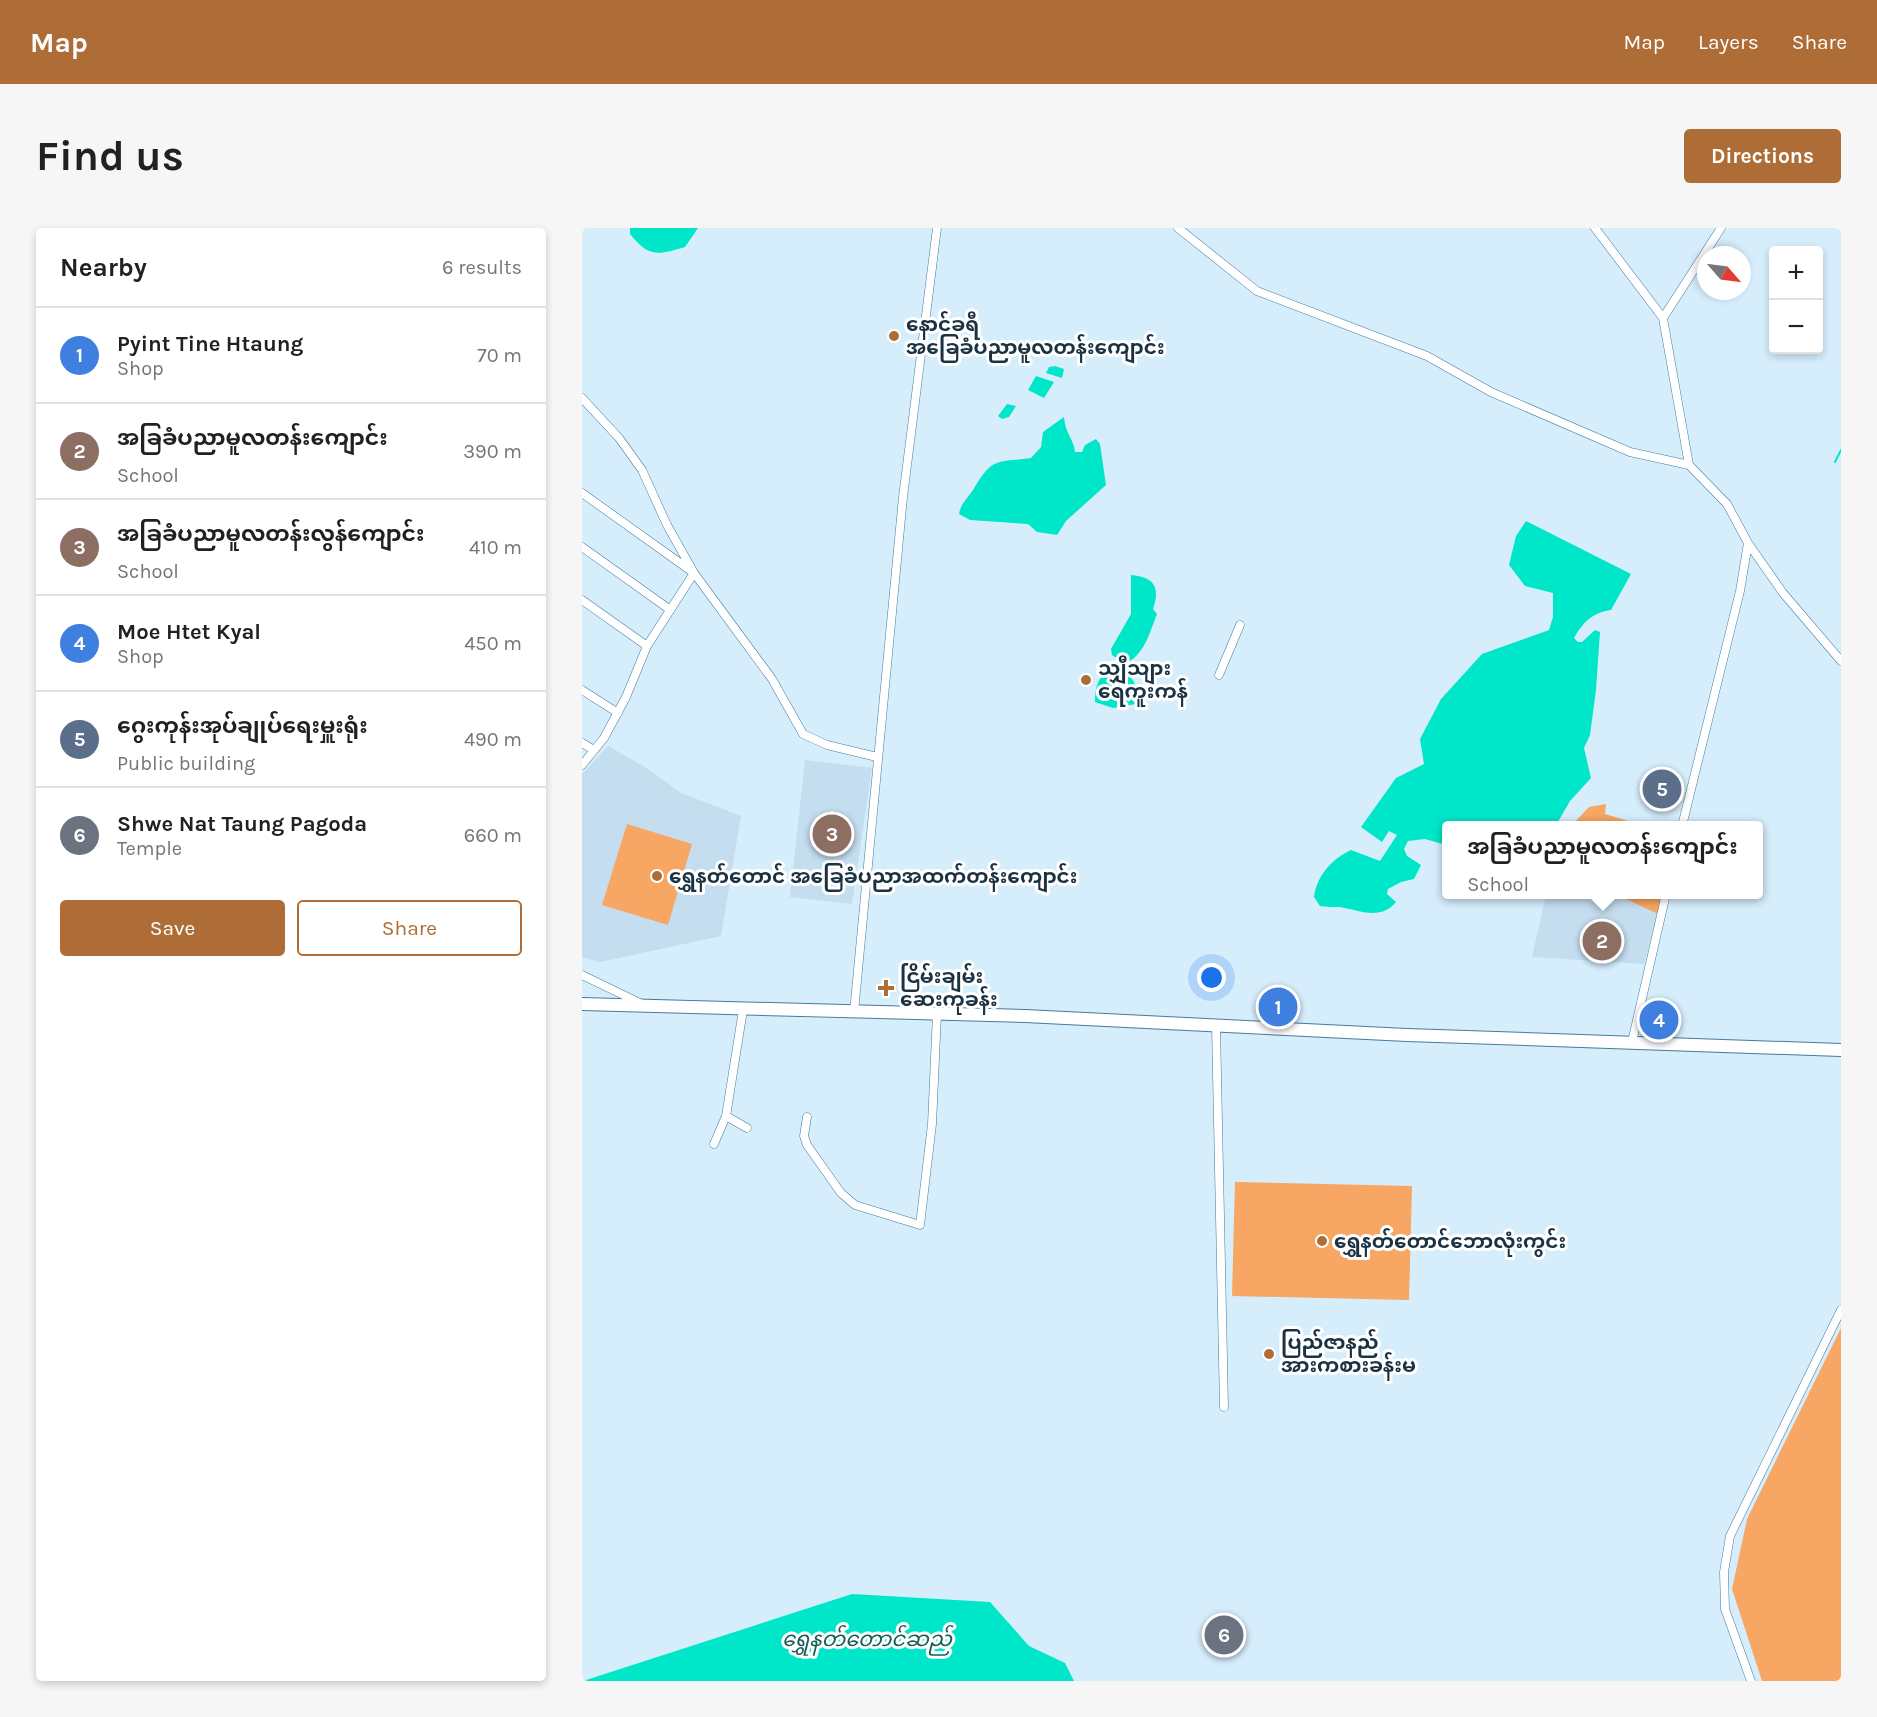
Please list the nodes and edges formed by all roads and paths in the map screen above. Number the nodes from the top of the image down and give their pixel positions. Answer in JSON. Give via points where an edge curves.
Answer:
{"nodes":[{"id":1,"x":937,"y":228,"type":"edge"},
{"id":2,"x":1178,"y":228,"type":"edge"},
{"id":3,"x":1595,"y":228,"type":"edge"},
{"id":4,"x":1721,"y":228,"type":"edge"},
{"id":5,"x":1663,"y":318,"type":"junction"},
{"id":6,"x":582,"y":398,"type":"edge"},
{"id":7,"x":1689,"y":465,"type":"junction"},
{"id":8,"x":582,"y":493,"type":"edge"},
{"id":9,"x":1748,"y":543,"type":"junction"},
{"id":10,"x":582,"y":547,"type":"edge"},
{"id":11,"x":694,"y":573,"type":"junction"},
{"id":12,"x":582,"y":600,"type":"edge"},
{"id":13,"x":669,"y":609,"type":"junction"},
{"id":14,"x":1240,"y":625,"type":"dead end"},
{"id":15,"x":647,"y":646,"type":"junction"},
{"id":16,"x":1841,"y":661,"type":"edge"},
{"id":17,"x":1218,"y":675,"type":"dead end"},
{"id":18,"x":582,"y":690,"type":"edge"},
{"id":19,"x":618,"y":713,"type":"junction"},
{"id":20,"x":582,"y":743,"type":"edge"},
{"id":21,"x":594,"y":750,"type":"junction"},
{"id":22,"x":877,"y":757,"type":"junction"},
{"id":23,"x":582,"y":765,"type":"edge"},
{"id":24,"x":1683,"y":821,"type":"edge"},
{"id":25,"x":1665,"y":899,"type":"edge"},
{"id":26,"x":582,"y":975,"type":"edge"},
{"id":27,"x":582,"y":1004,"type":"edge"},
{"id":28,"x":646,"y":1006,"type":"junction"},
{"id":29,"x":743,"y":1010,"type":"junction"},
{"id":30,"x":854,"y":1012,"type":"junction"},
{"id":31,"x":937,"y":1014,"type":"junction"},
{"id":32,"x":1216,"y":1026,"type":"junction"},
{"id":33,"x":1632,"y":1042,"type":"junction"},
{"id":34,"x":1841,"y":1050,"type":"edge"},
{"id":35,"x":726,"y":1116,"type":"junction"},
{"id":36,"x":807,"y":1117,"type":"dead end"},
{"id":37,"x":747,"y":1128,"type":"dead end"},
{"id":38,"x":714,"y":1144,"type":"dead end"},
{"id":39,"x":1841,"y":1310,"type":"edge"},
{"id":40,"x":1224,"y":1407,"type":"dead end"},
{"id":41,"x":1751,"y":1681,"type":"edge"}],
"edges":[{"from":1,"to":22,"type":"street","via":[[903,497]]},
{"from":2,"to":7,"type":"street","via":[[1257,291],[1427,356],[1491,393],[1630,452]]},
{"from":3,"to":5,"type":"street"},
{"from":4,"to":5,"type":"street"},
{"from":5,"to":7,"type":"street"},
{"from":6,"to":11,"type":"street","via":[[642,470]]},
{"from":7,"to":9,"type":"street","via":[[1726,504]]},
{"from":8,"to":11,"type":"street"},
{"from":9,"to":16,"type":"street"},
{"from":9,"to":24,"type":"street","via":[[1740,591]]},
{"from":10,"to":13,"type":"street"},
{"from":11,"to":13,"type":"street"},
{"from":11,"to":22,"type":"street","via":[[772,679],[803,734],[827,745]]},
{"from":12,"to":15,"type":"street"},
{"from":13,"to":15,"type":"street"},
{"from":14,"to":17,"type":"street"},
{"from":15,"to":19,"type":"street"},
{"from":18,"to":19,"type":"street"},
{"from":19,"to":21,"type":"street"},
{"from":20,"to":21,"type":"street"},
{"from":21,"to":23,"type":"street"},
{"from":22,"to":30,"type":"street"},
{"from":25,"to":33,"type":"street"},
{"from":26,"to":28,"type":"street"},
{"from":27,"to":28,"type":"highway"},
{"from":28,"to":29,"type":"highway"},
{"from":29,"to":30,"type":"highway"},
{"from":29,"to":35,"type":"street"},
{"from":30,"to":31,"type":"highway"},
{"from":31,"to":32,"type":"highway"},
{"from":31,"to":36,"type":"street","via":[[932,1124],[920,1225],[855,1205],[841,1193],[807,1145]]},
{"from":32,"to":33,"type":"highway"},
{"from":32,"to":40,"type":"street"},
{"from":33,"to":34,"type":"highway"},
{"from":35,"to":37,"type":"street"},
{"from":35,"to":38,"type":"street"},
{"from":39,"to":41,"type":"street","via":[[1730,1536],[1724,1572],[1725,1609]]}]}
